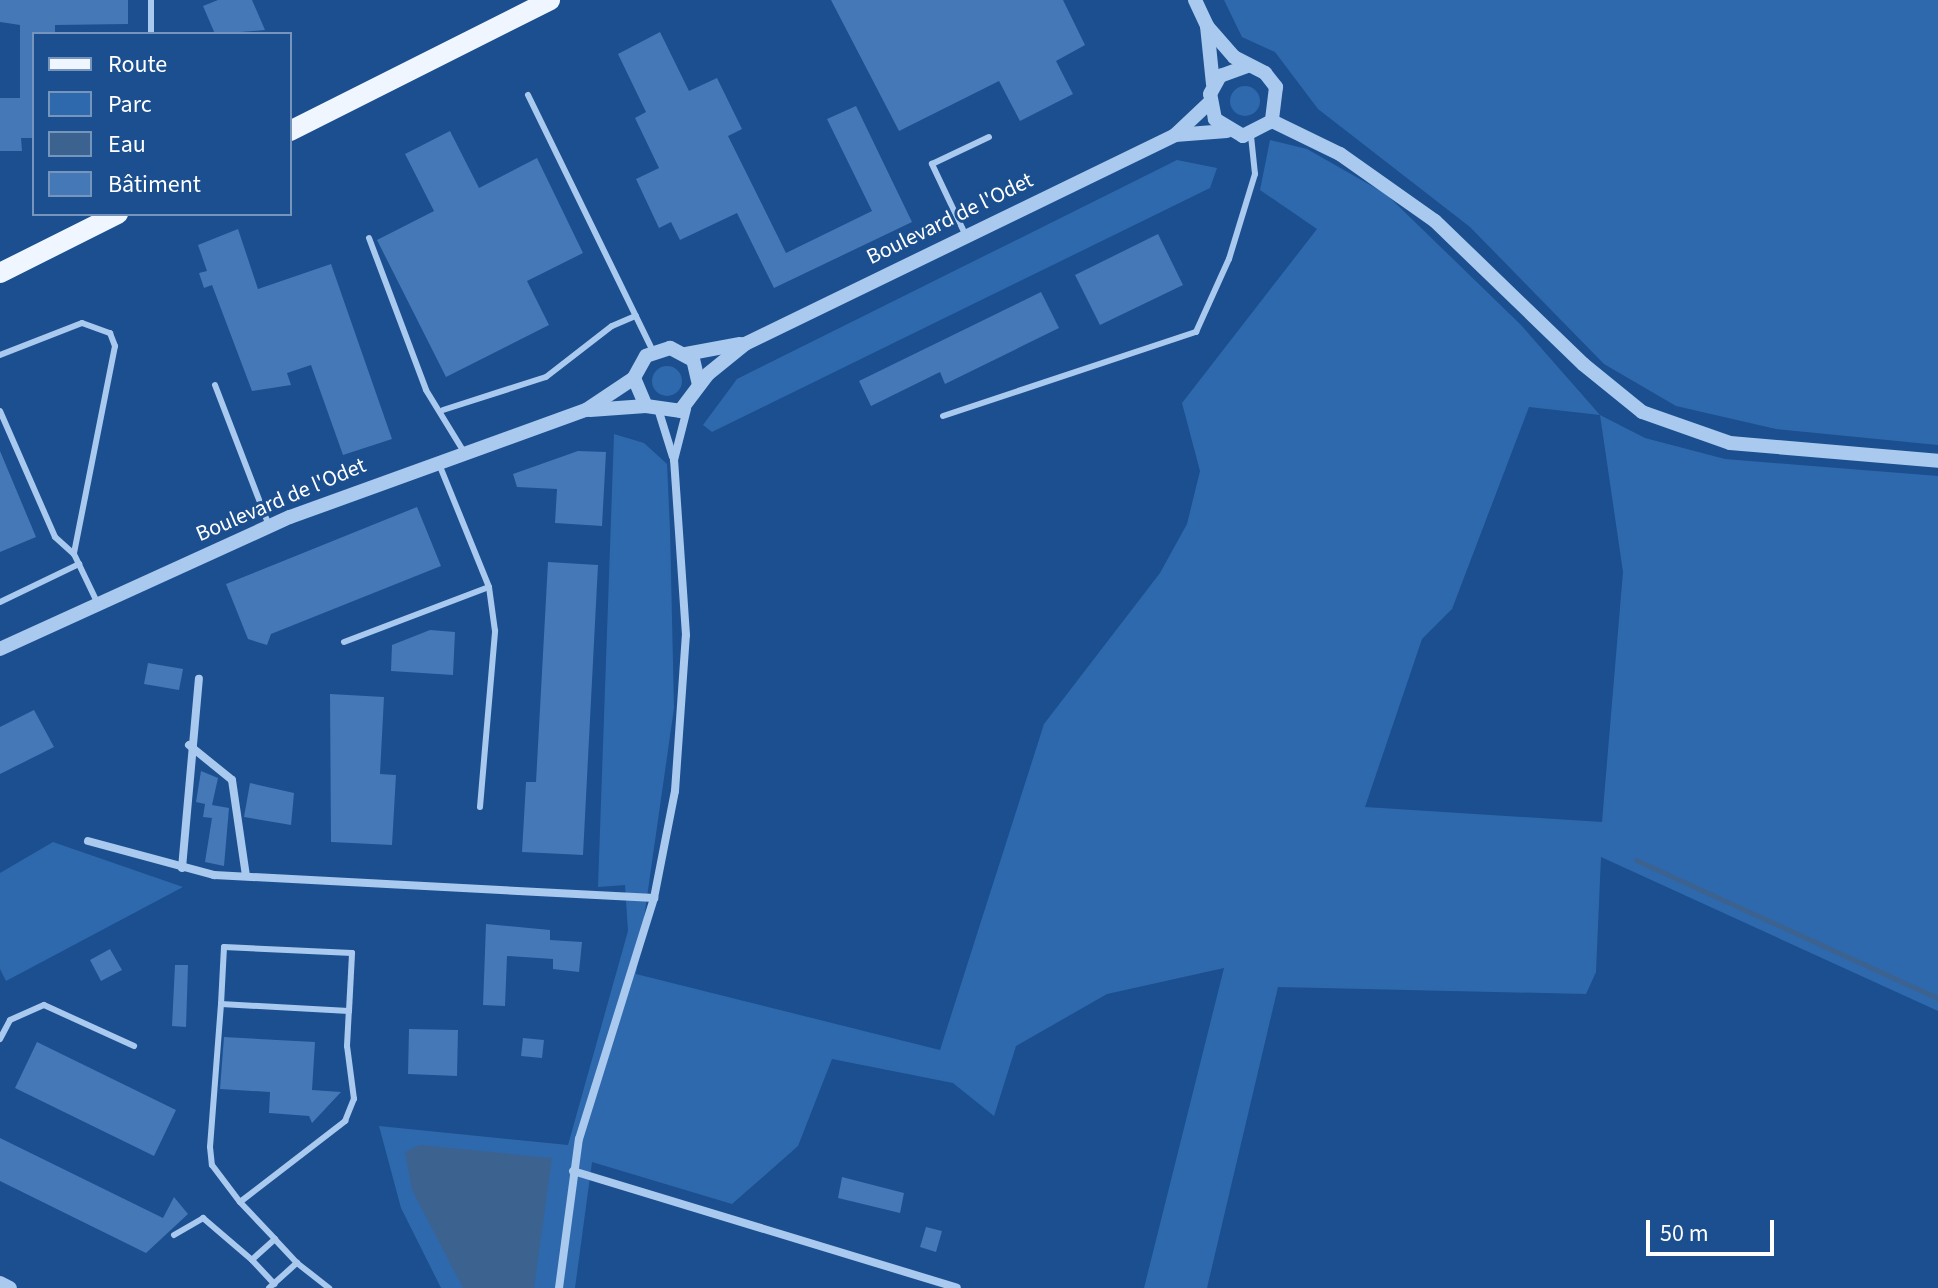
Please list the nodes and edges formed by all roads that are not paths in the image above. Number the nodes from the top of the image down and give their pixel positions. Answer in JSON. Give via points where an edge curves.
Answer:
{"nodes":[{"id":1,"x":151,"y":0,"type":"edge"},
{"id":2,"x":550,"y":0,"type":"edge"},
{"id":3,"x":1195,"y":0,"type":"edge"},
{"id":4,"x":1207,"y":26,"type":"junction"},
{"id":5,"x":151,"y":32,"type":"edge"},
{"id":6,"x":1248,"y":66,"type":"junction"},
{"id":7,"x":1213,"y":84,"type":"junction"},
{"id":8,"x":528,"y":95,"type":"dead end"},
{"id":9,"x":1209,"y":103,"type":"junction"},
{"id":10,"x":1272,"y":121,"type":"junction"},
{"id":11,"x":292,"y":130,"type":"edge"},
{"id":12,"x":1227,"y":131,"type":"junction"},
{"id":13,"x":1175,"y":135,"type":"junction"},
{"id":14,"x":1251,"y":135,"type":"junction"},
{"id":15,"x":989,"y":137,"type":"dead end"},
{"id":16,"x":114,"y":216,"type":"edge"},
{"id":17,"x":966,"y":236,"type":"junction"},
{"id":18,"x":369,"y":238,"type":"dead end"},
{"id":19,"x":0,"y":271,"type":"edge"},
{"id":20,"x":636,"y":316,"type":"junction"},
{"id":21,"x":745,"y":344,"type":"junction"},
{"id":22,"x":653,"y":351,"type":"junction"},
{"id":23,"x":686,"y":354,"type":"junction"},
{"id":24,"x":0,"y":355,"type":"edge"},
{"id":25,"x":634,"y":378,"type":"junction"},
{"id":26,"x":215,"y":385,"type":"dead end"},
{"id":27,"x":699,"y":385,"type":"junction"},
{"id":28,"x":689,"y":405,"type":"junction"},
{"id":29,"x":653,"y":409,"type":"junction"},
{"id":30,"x":443,"y":410,"type":"junction"},
{"id":31,"x":586,"y":410,"type":"junction"},
{"id":32,"x":0,"y":411,"type":"edge"},
{"id":33,"x":943,"y":416,"type":"dead end"},
{"id":34,"x":464,"y":452,"type":"junction"},
{"id":35,"x":674,"y":460,"type":"junction"},
{"id":36,"x":437,"y":461,"type":"junction"},
{"id":37,"x":1938,"y":461,"type":"edge"},
{"id":38,"x":269,"y":526,"type":"junction"},
{"id":39,"x":74,"y":554,"type":"junction"},
{"id":40,"x":79,"y":564,"type":"junction"},
{"id":41,"x":489,"y":587,"type":"junction"},
{"id":42,"x":0,"y":602,"type":"edge"},
{"id":43,"x":98,"y":604,"type":"junction"},
{"id":44,"x":344,"y":642,"type":"dead end"},
{"id":45,"x":0,"y":649,"type":"edge"},
{"id":46,"x":199,"y":679,"type":"dead end"},
{"id":47,"x":189,"y":745,"type":"junction"},
{"id":48,"x":480,"y":807,"type":"dead end"},
{"id":49,"x":88,"y":841,"type":"dead end"},
{"id":50,"x":182,"y":868,"type":"junction"},
{"id":51,"x":246,"y":876,"type":"junction"},
{"id":52,"x":654,"y":898,"type":"junction"},
{"id":53,"x":221,"y":1004,"type":"junction"},
{"id":54,"x":349,"y":1011,"type":"junction"},
{"id":55,"x":0,"y":1039,"type":"edge"},
{"id":56,"x":134,"y":1046,"type":"dead end"},
{"id":57,"x":573,"y":1171,"type":"junction"},
{"id":58,"x":240,"y":1202,"type":"junction"},
{"id":59,"x":174,"y":1235,"type":"dead end"},
{"id":60,"x":275,"y":1239,"type":"junction"},
{"id":61,"x":252,"y":1260,"type":"junction"},
{"id":62,"x":297,"y":1263,"type":"junction"},
{"id":63,"x":0,"y":1283,"type":"edge"},
{"id":64,"x":272,"y":1286,"type":"edge"},
{"id":65,"x":10,"y":1288,"type":"edge"},
{"id":66,"x":329,"y":1288,"type":"edge"},
{"id":67,"x":559,"y":1288,"type":"edge"},
{"id":68,"x":957,"y":1288,"type":"edge"}],
"edges":[{"from":1,"to":5,"type":"lane"},
{"from":2,"to":11,"type":"main road"},
{"from":3,"to":4,"type":"street"},
{"from":4,"to":6,"type":"street"},
{"from":4,"to":7,"type":"street"},
{"from":6,"to":7,"type":"street","via":[[1228,70]]},
{"from":6,"to":10,"type":"street","via":[[1276,87]]},
{"from":7,"to":9,"type":"street"},
{"from":8,"to":20,"type":"lane"},
{"from":9,"to":12,"type":"street"},
{"from":9,"to":13,"type":"street","name":"Boulevard de l'Odet"},
{"from":10,"to":14,"type":"street"},
{"from":10,"to":37,"type":"street","via":[[1340,154],[1435,221],[1593,373],[1642,412],[1730,443]]},
{"from":12,"to":13,"type":"street","name":"Boulevard de l'Odet"},
{"from":12,"to":14,"type":"street"},
{"from":13,"to":17,"type":"street","name":"Boulevard de l'Odet"},
{"from":14,"to":33,"type":"lane","via":[[1255,174],[1229,259],[1196,332]]},
{"from":15,"to":17,"type":"lane","via":[[932,164]]},
{"from":16,"to":19,"type":"main road"},
{"from":17,"to":21,"type":"street","name":"Boulevard de l'Odet"},
{"from":18,"to":30,"type":"lane","via":[[426,390]]},
{"from":20,"to":22,"type":"lane"},
{"from":20,"to":30,"type":"lane","via":[[612,326],[546,377]]},
{"from":21,"to":23,"type":"street","name":"Boulevard de l'Odet"},
{"from":21,"to":27,"type":"street","name":"Boulevard de l'Odet"},
{"from":22,"to":23,"type":"street","name":"Boulevard de l'Odet"},
{"from":22,"to":25,"type":"street","name":"Boulevard de l'Odet"},
{"from":23,"to":27,"type":"street"},
{"from":24,"to":39,"type":"lane","via":[[82,323],[110,333],[115,346]]},
{"from":25,"to":29,"type":"street"},
{"from":25,"to":31,"type":"street","name":"Boulevard de l'Odet"},
{"from":26,"to":38,"type":"lane"},
{"from":27,"to":28,"type":"street","name":"Boulevard de l'Odet"},
{"from":28,"to":29,"type":"street","name":"Boulevard de l'Odet"},
{"from":28,"to":35,"type":"street"},
{"from":29,"to":31,"type":"street","name":"Boulevard de l'Odet"},
{"from":29,"to":35,"type":"street"},
{"from":30,"to":34,"type":"lane"},
{"from":31,"to":34,"type":"street","name":"Boulevard de l'Odet"},
{"from":32,"to":39,"type":"lane","via":[[55,537]]},
{"from":34,"to":36,"type":"street","name":"Boulevard de l'Odet"},
{"from":35,"to":52,"type":"street","via":[[685,651],[675,791]]},
{"from":36,"to":38,"type":"street","name":"Boulevard de l'Odet"},
{"from":36,"to":41,"type":"lane"},
{"from":38,"to":43,"type":"street","name":"Boulevard de l'Odet"},
{"from":39,"to":40,"type":"lane"},
{"from":40,"to":42,"type":"lane"},
{"from":40,"to":43,"type":"lane"},
{"from":41,"to":44,"type":"lane"},
{"from":41,"to":48,"type":"lane","via":[[495,631]]},
{"from":43,"to":45,"type":"street","name":"Boulevard de l'Odet"},
{"from":46,"to":47,"type":"street"},
{"from":47,"to":50,"type":"street"},
{"from":47,"to":51,"type":"street","via":[[232,780]]},
{"from":49,"to":50,"type":"street"},
{"from":50,"to":51,"type":"street"},
{"from":51,"to":52,"type":"street"},
{"from":52,"to":57,"type":"street"},
{"from":53,"to":54,"type":"lane"},
{"from":53,"to":54,"type":"lane","via":[[224,947],[352,953]]},
{"from":53,"to":58,"type":"lane","via":[[210,1147],[212,1165]]},
{"from":54,"to":58,"type":"lane","via":[[354,1099],[345,1121]]},
{"from":55,"to":56,"type":"lane","via":[[10,1020],[44,1005]]},
{"from":57,"to":67,"type":"street"},
{"from":57,"to":68,"type":"street"},
{"from":58,"to":60,"type":"lane"},
{"from":59,"to":61,"type":"lane","via":[[203,1218]]},
{"from":60,"to":61,"type":"lane"},
{"from":60,"to":62,"type":"lane"},
{"from":61,"to":64,"type":"lane"},
{"from":62,"to":64,"type":"lane"},
{"from":62,"to":66,"type":"lane"},
{"from":63,"to":65,"type":"street"}]}
